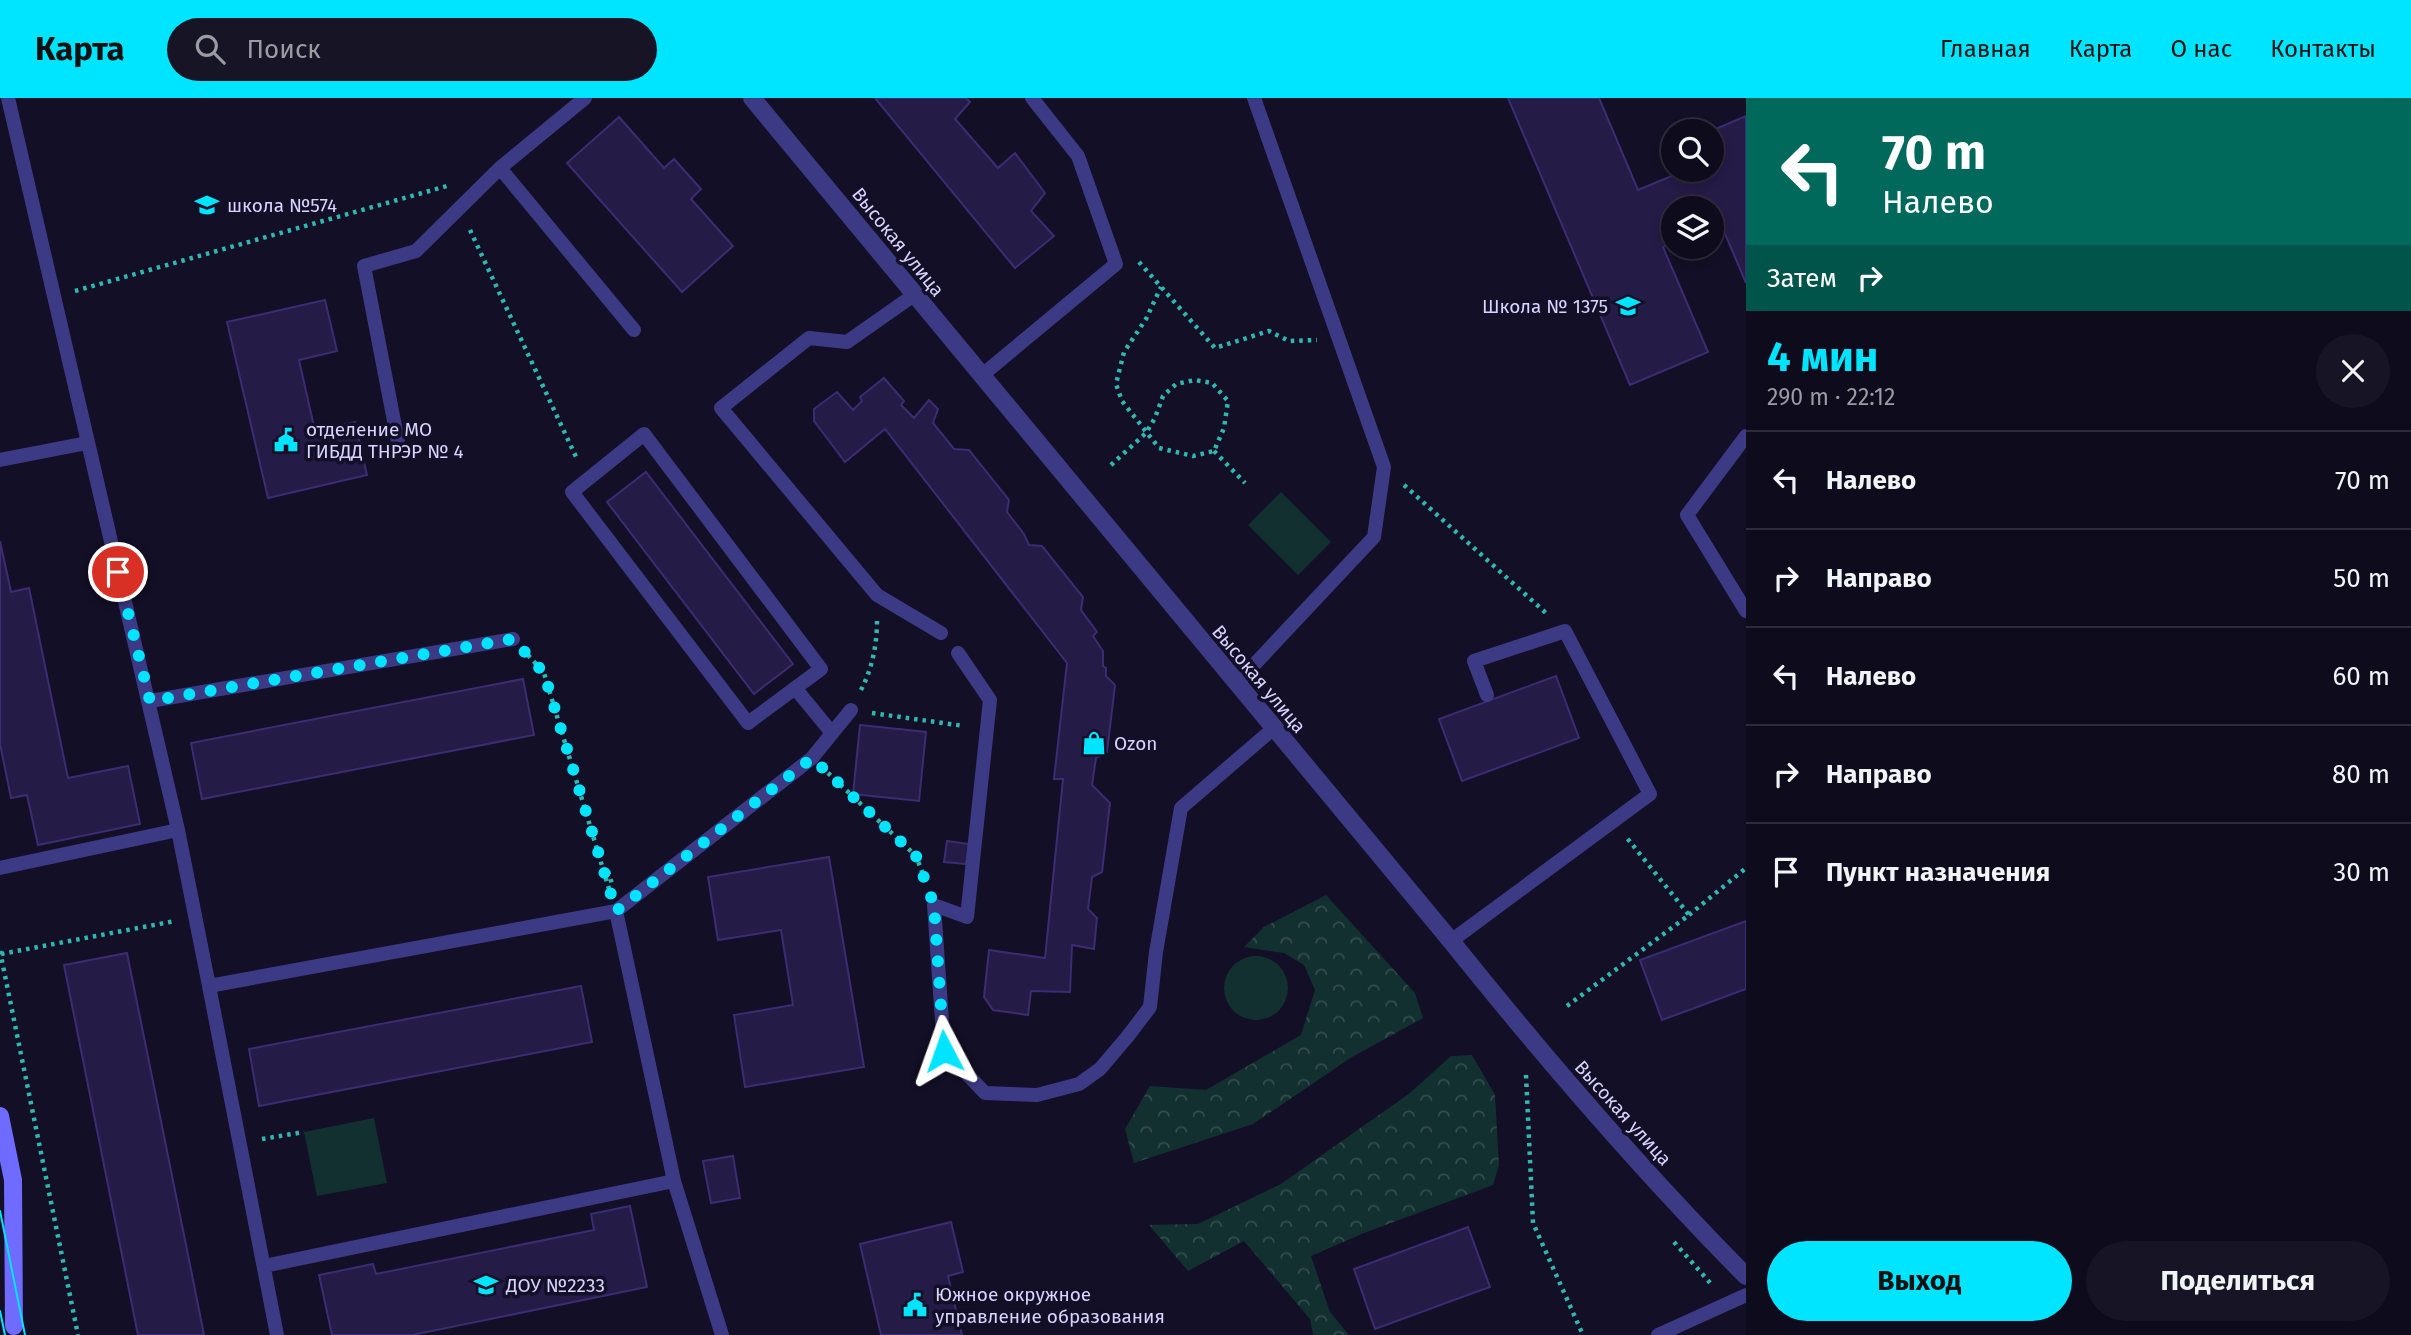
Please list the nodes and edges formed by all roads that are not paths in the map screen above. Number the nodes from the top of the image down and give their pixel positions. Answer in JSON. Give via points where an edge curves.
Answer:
{"nodes":[{"id":1,"x":8,"y":98,"type":"edge"},
{"id":2,"x":585,"y":98,"type":"edge"},
{"id":3,"x":752,"y":98,"type":"edge"},
{"id":4,"x":1032,"y":98,"type":"edge"},
{"id":5,"x":1254,"y":98,"type":"edge"},
{"id":6,"x":500,"y":168,"type":"junction"},
{"id":7,"x":914,"y":295,"type":"junction"},
{"id":8,"x":634,"y":330,"type":"dead end"},
{"id":9,"x":981,"y":376,"type":"junction"},
{"id":10,"x":1746,"y":436,"type":"edge"},
{"id":11,"x":87,"y":443,"type":"junction"},
{"id":12,"x":400,"y":452,"type":"dead end"},
{"id":13,"x":0,"y":460,"type":"edge"},
{"id":14,"x":1746,"y":611,"type":"edge"},
{"id":15,"x":941,"y":633,"type":"dead end"},
{"id":16,"x":513,"y":639,"type":"road end"},
{"id":17,"x":958,"y":653,"type":"dead end"},
{"id":18,"x":1236,"y":684,"type":"junction"},
{"id":19,"x":795,"y":688,"type":"junction"},
{"id":20,"x":1487,"y":695,"type":"dead end"},
{"id":21,"x":150,"y":701,"type":"junction"},
{"id":22,"x":851,"y":710,"type":"road end"},
{"id":23,"x":1273,"y":729,"type":"junction"},
{"id":24,"x":832,"y":733,"type":"junction"},
{"id":25,"x":178,"y":830,"type":"junction"},
{"id":26,"x":0,"y":868,"type":"edge"},
{"id":27,"x":616,"y":911,"type":"junction"},
{"id":28,"x":1451,"y":941,"type":"junction"},
{"id":29,"x":209,"y":986,"type":"junction"},
{"id":30,"x":0,"y":1116,"type":"edge"},
{"id":31,"x":674,"y":1181,"type":"junction"},
{"id":32,"x":264,"y":1266,"type":"junction"},
{"id":33,"x":1746,"y":1276,"type":"edge"},
{"id":34,"x":0,"y":1294,"type":"edge"},
{"id":35,"x":1746,"y":1296,"type":"edge"},
{"id":36,"x":10,"y":1330,"type":"edge"},
{"id":37,"x":277,"y":1335,"type":"edge"},
{"id":38,"x":722,"y":1335,"type":"edge"},
{"id":39,"x":1658,"y":1335,"type":"edge"}],
"edges":[{"from":1,"to":11,"type":"lane"},
{"from":2,"to":6,"type":"lane"},
{"from":3,"to":7,"type":"street","name":"Высокая улица"},
{"from":4,"to":9,"type":"lane","via":[[1078,156],[1116,264]]},
{"from":5,"to":18,"type":"lane","via":[[1384,467],[1374,537]]},
{"from":6,"to":8,"type":"lane"},
{"from":6,"to":12,"type":"lane","via":[[416,251],[363,267]]},
{"from":7,"to":9,"type":"street","name":"Высокая улица"},
{"from":7,"to":15,"type":"lane","via":[[847,342],[810,338],[721,408],[877,595]]},
{"from":9,"to":18,"type":"street","name":"Высокая улица"},
{"from":10,"to":14,"type":"lane","via":[[1688,514]]},
{"from":11,"to":13,"type":"lane"},
{"from":11,"to":21,"type":"lane"},
{"from":16,"to":21,"type":"lane"},
{"from":17,"to":23,"type":"lane","via":[[990,699],[967,917],[934,905],[944,1051],[985,1093],[1037,1095],[1079,1084],[1100,1069],[1150,1007],[1181,808]]},
{"from":18,"to":23,"type":"street","name":"Высокая улица"},
{"from":19,"to":19,"type":"lane","via":[[748,723],[572,492],[644,434],[821,669]]},
{"from":19,"to":24,"type":"lane"},
{"from":20,"to":28,"type":"lane","via":[[1474,662],[1564,631],[1650,794]]},
{"from":21,"to":25,"type":"lane"},
{"from":22,"to":24,"type":"lane"},
{"from":23,"to":28,"type":"street","name":"Высокая улица"},
{"from":24,"to":27,"type":"lane","via":[[812,758]]},
{"from":25,"to":26,"type":"lane"},
{"from":25,"to":29,"type":"lane"},
{"from":27,"to":29,"type":"lane"},
{"from":27,"to":31,"type":"lane"},
{"from":28,"to":33,"type":"street","name":"Высокая улица","via":[[1527,1037]]},
{"from":29,"to":32,"type":"lane"},
{"from":30,"to":36,"type":"street","via":[[13,1180]]},
{"from":31,"to":32,"type":"lane"},
{"from":31,"to":38,"type":"lane"},
{"from":32,"to":37,"type":"lane"},
{"from":34,"to":36,"type":"street"},
{"from":35,"to":39,"type":"lane"}]}
